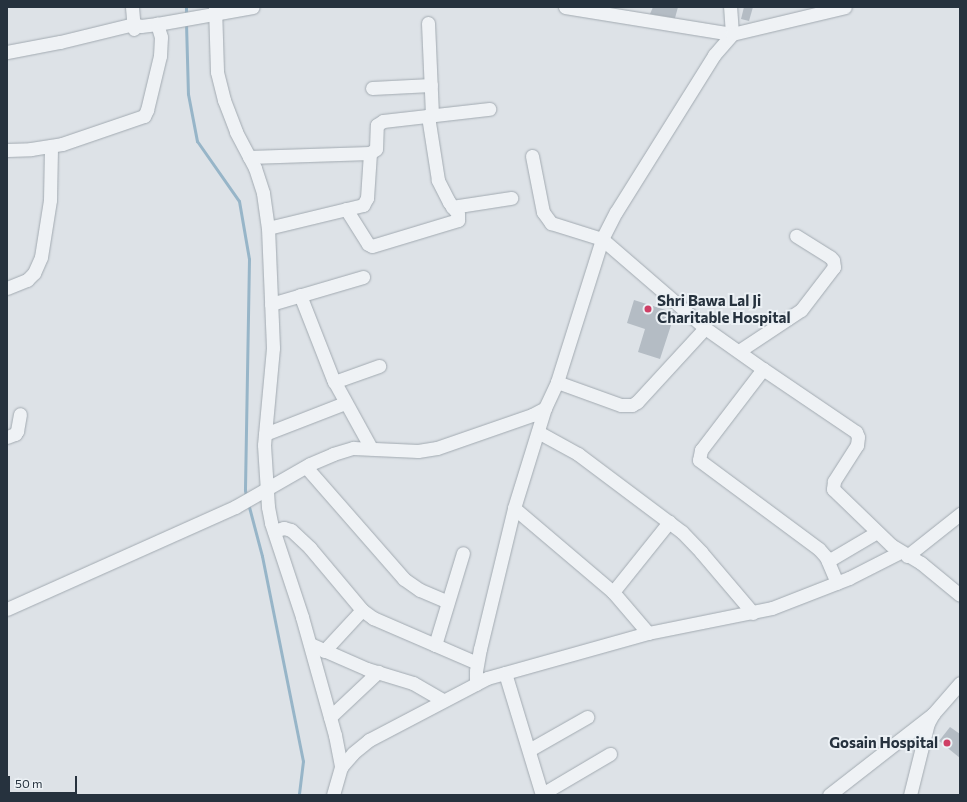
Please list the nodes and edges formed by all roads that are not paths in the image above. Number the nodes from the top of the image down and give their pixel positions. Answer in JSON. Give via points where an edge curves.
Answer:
{"nodes":[{"id":1,"x":132,"y":7,"type":"edge"},
{"id":2,"x":253,"y":7,"type":"edge"},
{"id":3,"x":565,"y":7,"type":"edge"},
{"id":4,"x":730,"y":7,"type":"edge"},
{"id":5,"x":845,"y":7,"type":"edge"},
{"id":6,"x":577,"y":8,"type":"edge"},
{"id":7,"x":214,"y":10,"type":"edge"},
{"id":8,"x":162,"y":23,"type":"junction"},
{"id":9,"x":428,"y":23,"type":"dead end"},
{"id":10,"x":136,"y":26,"type":"junction"},
{"id":11,"x":732,"y":34,"type":"junction"},
{"id":12,"x":7,"y":52,"type":"edge"},
{"id":13,"x":7,"y":57,"type":"edge"},
{"id":14,"x":431,"y":85,"type":"junction"},
{"id":15,"x":372,"y":88,"type":"dead end"},
{"id":16,"x":489,"y":109,"type":"dead end"},
{"id":17,"x":430,"y":116,"type":"junction"},
{"id":18,"x":51,"y":146,"type":"junction"},
{"id":19,"x":7,"y":150,"type":"edge"},
{"id":20,"x":370,"y":153,"type":"junction"},
{"id":21,"x":532,"y":156,"type":"dead end"},
{"id":22,"x":250,"y":157,"type":"junction"},
{"id":23,"x":510,"y":198,"type":"dead end"},
{"id":24,"x":452,"y":206,"type":"junction"},
{"id":25,"x":346,"y":210,"type":"junction"},
{"id":26,"x":268,"y":228,"type":"junction"},
{"id":27,"x":796,"y":236,"type":"dead end"},
{"id":28,"x":602,"y":238,"type":"junction"},
{"id":29,"x":363,"y":277,"type":"dead end"},
{"id":30,"x":8,"y":288,"type":"edge"},
{"id":31,"x":300,"y":295,"type":"junction"},
{"id":32,"x":271,"y":304,"type":"junction"},
{"id":33,"x":705,"y":328,"type":"junction"},
{"id":34,"x":739,"y":351,"type":"junction"},
{"id":35,"x":379,"y":366,"type":"dead end"},
{"id":36,"x":763,"y":369,"type":"junction"},
{"id":37,"x":334,"y":382,"type":"junction"},
{"id":38,"x":557,"y":382,"type":"junction"},
{"id":39,"x":345,"y":403,"type":"junction"},
{"id":40,"x":545,"y":408,"type":"junction"},
{"id":41,"x":20,"y":414,"type":"dead end"},
{"id":42,"x":538,"y":432,"type":"junction"},
{"id":43,"x":265,"y":434,"type":"junction"},
{"id":44,"x":7,"y":437,"type":"edge"},
{"id":45,"x":371,"y":448,"type":"junction"},
{"id":46,"x":306,"y":467,"type":"junction"},
{"id":47,"x":262,"y":492,"type":"junction"},
{"id":48,"x":514,"y":508,"type":"junction"},
{"id":49,"x":960,"y":514,"type":"edge"},
{"id":50,"x":669,"y":522,"type":"junction"},
{"id":51,"x":274,"y":531,"type":"junction"},
{"id":52,"x":877,"y":532,"type":"junction"},
{"id":53,"x":463,"y":554,"type":"dead end"},
{"id":54,"x":903,"y":554,"type":"junction"},
{"id":55,"x":828,"y":561,"type":"junction"},
{"id":56,"x":837,"y":583,"type":"junction"},
{"id":57,"x":613,"y":592,"type":"junction"},
{"id":58,"x":960,"y":595,"type":"edge"},
{"id":59,"x":448,"y":602,"type":"junction"},
{"id":60,"x":7,"y":609,"type":"edge"},
{"id":61,"x":362,"y":610,"type":"junction"},
{"id":62,"x":753,"y":613,"type":"junction"},
{"id":63,"x":648,"y":633,"type":"junction"},
{"id":64,"x":310,"y":644,"type":"junction"},
{"id":65,"x":435,"y":645,"type":"junction"},
{"id":66,"x":324,"y":651,"type":"junction"},
{"id":67,"x":477,"y":663,"type":"junction"},
{"id":68,"x":378,"y":672,"type":"junction"},
{"id":69,"x":505,"y":673,"type":"junction"},
{"id":70,"x":960,"y":682,"type":"edge"},
{"id":71,"x":476,"y":684,"type":"junction"},
{"id":72,"x":442,"y":700,"type":"junction"},
{"id":73,"x":932,"y":714,"type":"junction"},
{"id":74,"x":330,"y":717,"type":"junction"},
{"id":75,"x":587,"y":717,"type":"dead end"},
{"id":76,"x":528,"y":750,"type":"junction"},
{"id":77,"x":610,"y":754,"type":"dead end"},
{"id":78,"x":341,"y":767,"type":"junction"},
{"id":79,"x":333,"y":795,"type":"edge"},
{"id":80,"x":542,"y":795,"type":"edge"},
{"id":81,"x":828,"y":795,"type":"edge"},
{"id":82,"x":910,"y":795,"type":"edge"}],
"edges":[{"from":1,"to":10,"type":"street"},
{"from":2,"to":7,"type":"street"},
{"from":3,"to":6,"type":"street"},
{"from":4,"to":11,"type":"street"},
{"from":5,"to":11,"type":"street"},
{"from":6,"to":11,"type":"street"},
{"from":7,"to":8,"type":"street","via":[[200,17]]},
{"from":7,"to":22,"type":"street","via":[[217,72],[236,132]]},
{"from":8,"to":10,"type":"street"},
{"from":8,"to":18,"type":"street","via":[[160,56],[146,114]]},
{"from":9,"to":14,"type":"street"},
{"from":10,"to":12,"type":"street"},
{"from":10,"to":13,"type":"street","via":[[61,47]]},
{"from":11,"to":28,"type":"street","via":[[714,55]]},
{"from":14,"to":15,"type":"street"},
{"from":14,"to":17,"type":"street"},
{"from":16,"to":17,"type":"street"},
{"from":17,"to":20,"type":"street","via":[[379,122],[376,130],[376,149]]},
{"from":17,"to":24,"type":"street","via":[[438,180]]},
{"from":18,"to":19,"type":"street","via":[[31,150]]},
{"from":18,"to":30,"type":"street","via":[[50,200],[40,257],[34,273],[27,280]]},
{"from":20,"to":22,"type":"street"},
{"from":20,"to":25,"type":"street","via":[[366,202]]},
{"from":21,"to":28,"type":"street","via":[[546,218],[558,227]]},
{"from":22,"to":26,"type":"street","via":[[263,193]]},
{"from":23,"to":24,"type":"street"},
{"from":24,"to":25,"type":"street","via":[[459,217],[455,222],[372,246],[368,244]]},
{"from":25,"to":26,"type":"street"},
{"from":26,"to":32,"type":"street"},
{"from":27,"to":34,"type":"street","via":[[830,257],[834,267],[801,310]]},
{"from":28,"to":33,"type":"street"},
{"from":28,"to":38,"type":"street"},
{"from":29,"to":31,"type":"street"},
{"from":31,"to":32,"type":"street"},
{"from":31,"to":37,"type":"street"},
{"from":32,"to":43,"type":"street","via":[[273,348]]},
{"from":33,"to":34,"type":"street"},
{"from":33,"to":38,"type":"street","via":[[632,405],[621,405]]},
{"from":34,"to":36,"type":"street"},
{"from":35,"to":37,"type":"street"},
{"from":36,"to":52,"type":"street","via":[[856,432],[857,445],[834,481],[833,489]]},
{"from":36,"to":55,"type":"street","via":[[701,450],[699,460],[819,548]]},
{"from":37,"to":39,"type":"street"},
{"from":38,"to":40,"type":"street"},
{"from":39,"to":43,"type":"street"},
{"from":39,"to":45,"type":"street"},
{"from":40,"to":42,"type":"street"},
{"from":40,"to":45,"type":"street","via":[[532,415],[437,448],[418,451]]},
{"from":41,"to":44,"type":"street","via":[[15,434]]},
{"from":42,"to":48,"type":"street"},
{"from":42,"to":50,"type":"street","via":[[578,454]]},
{"from":43,"to":47,"type":"street"},
{"from":45,"to":46,"type":"street","via":[[353,448]]},
{"from":46,"to":47,"type":"street"},
{"from":46,"to":59,"type":"street","via":[[404,579],[420,590]]},
{"from":47,"to":51,"type":"street"},
{"from":47,"to":60,"type":"street","via":[[235,507]]},
{"from":48,"to":57,"type":"street"},
{"from":48,"to":67,"type":"street"},
{"from":49,"to":54,"type":"street"},
{"from":50,"to":57,"type":"street"},
{"from":50,"to":62,"type":"street","via":[[701,552]]},
{"from":51,"to":61,"type":"street","via":[[284,528],[291,530],[310,548]]},
{"from":51,"to":64,"type":"street"},
{"from":52,"to":54,"type":"street"},
{"from":52,"to":55,"type":"street"},
{"from":53,"to":59,"type":"street"},
{"from":54,"to":56,"type":"street"},
{"from":54,"to":58,"type":"street","via":[[924,565]]},
{"from":55,"to":56,"type":"street"},
{"from":56,"to":62,"type":"street"},
{"from":57,"to":63,"type":"street"},
{"from":59,"to":65,"type":"street"},
{"from":61,"to":65,"type":"street","via":[[383,624]]},
{"from":61,"to":66,"type":"street"},
{"from":62,"to":63,"type":"street"},
{"from":63,"to":69,"type":"street"},
{"from":64,"to":66,"type":"street"},
{"from":64,"to":74,"type":"street"},
{"from":65,"to":67,"type":"street"},
{"from":66,"to":68,"type":"street"},
{"from":67,"to":71,"type":"street"},
{"from":68,"to":72,"type":"street","via":[[413,683]]},
{"from":68,"to":74,"type":"street"},
{"from":69,"to":71,"type":"street"},
{"from":69,"to":76,"type":"street"},
{"from":70,"to":73,"type":"street"},
{"from":71,"to":72,"type":"street"},
{"from":72,"to":78,"type":"street","via":[[369,740],[352,753]]},
{"from":73,"to":81,"type":"street"},
{"from":73,"to":82,"type":"street","via":[[925,732]]},
{"from":74,"to":78,"type":"street"},
{"from":75,"to":76,"type":"street"},
{"from":76,"to":80,"type":"street"},
{"from":77,"to":80,"type":"street"},
{"from":78,"to":79,"type":"street"}]}
